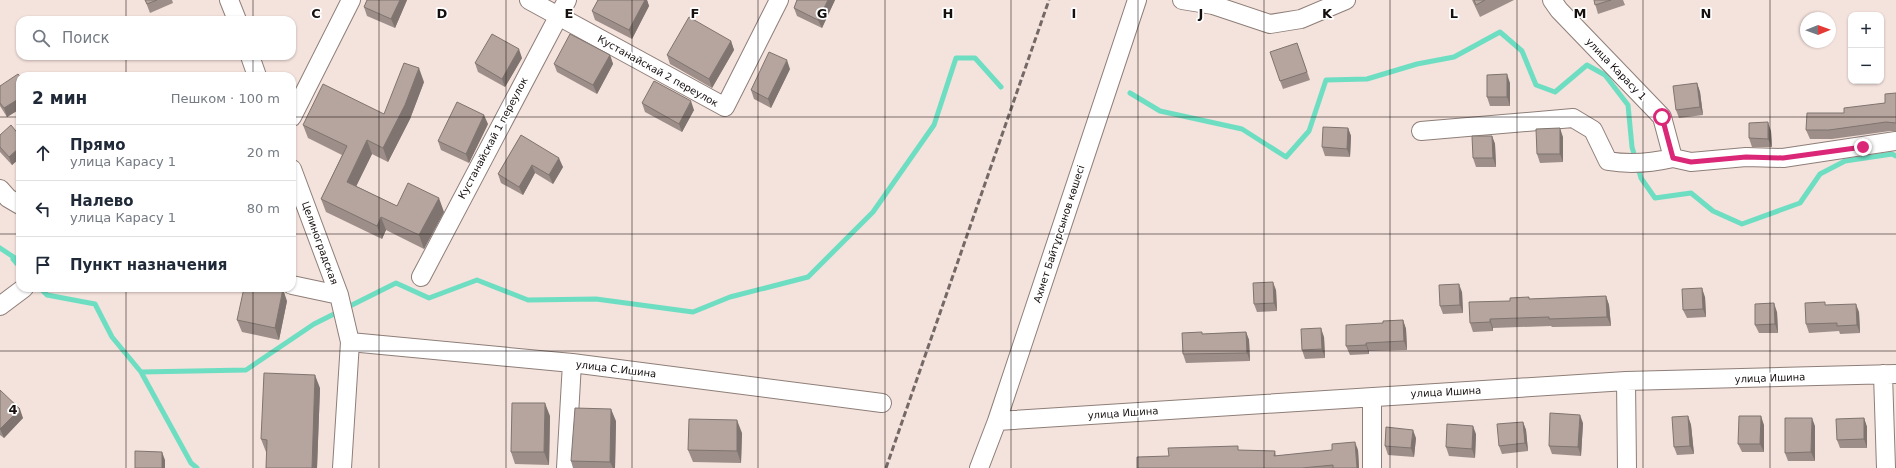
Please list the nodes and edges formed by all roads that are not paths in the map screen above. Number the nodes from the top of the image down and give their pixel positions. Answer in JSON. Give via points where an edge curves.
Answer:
{"nodes":[{"id":1,"x":229,"y":0,"type":"edge"},
{"id":2,"x":351,"y":0,"type":"edge"},
{"id":3,"x":529,"y":0,"type":"edge"},
{"id":4,"x":567,"y":0,"type":"edge"},
{"id":5,"x":779,"y":0,"type":"edge"},
{"id":6,"x":1137,"y":0,"type":"edge"},
{"id":7,"x":1182,"y":0,"type":"edge"},
{"id":8,"x":1346,"y":0,"type":"edge"},
{"id":9,"x":1552,"y":0,"type":"edge"},
{"id":10,"x":235,"y":16,"type":"edge"},
{"id":11,"x":558,"y":16,"type":"junction"},
{"id":12,"x":252,"y":60,"type":"edge"},
{"id":13,"x":256,"y":72,"type":"edge"},
{"id":14,"x":296,"y":109,"type":"edge"},
{"id":15,"x":1421,"y":131,"type":"dead end"},
{"id":16,"x":1896,"y":141,"type":"edge"},
{"id":17,"x":1673,"y":158,"type":"junction"},
{"id":18,"x":296,"y":180,"type":"edge"},
{"id":19,"x":0,"y":189,"type":"edge"},
{"id":20,"x":16,"y":203,"type":"edge"},
{"id":21,"x":421,"y":277,"type":"dead end"},
{"id":22,"x":296,"y":286,"type":"edge"},
{"id":23,"x":18,"y":292,"type":"edge"},
{"id":24,"x":339,"y":295,"type":"junction"},
{"id":25,"x":2,"y":304,"type":"edge"},
{"id":26,"x":350,"y":342,"type":"junction"},
{"id":27,"x":572,"y":363,"type":"junction"},
{"id":28,"x":1890,"y":374,"type":"edge"},
{"id":29,"x":1626,"y":381,"type":"junction"},
{"id":30,"x":1372,"y":397,"type":"junction"},
{"id":31,"x":882,"y":403,"type":"dead end"},
{"id":32,"x":997,"y":421,"type":"junction"},
{"id":33,"x":342,"y":468,"type":"edge"},
{"id":34,"x":566,"y":468,"type":"edge"},
{"id":35,"x":979,"y":468,"type":"edge"},
{"id":36,"x":1372,"y":468,"type":"edge"},
{"id":37,"x":1627,"y":468,"type":"edge"},
{"id":38,"x":1886,"y":468,"type":"edge"}],
"edges":[{"from":1,"to":10,"type":"street"},
{"from":2,"to":14,"type":"street"},
{"from":3,"to":11,"type":"street","name":"Кустанайскай 2 переулок"},
{"from":4,"to":11,"type":"street","name":"Кустанайскай 1 переулок"},
{"from":5,"to":11,"type":"street","name":"Кустанайскай 2 переулок","via":[[725,107]]},
{"from":6,"to":32,"type":"street","name":"Ахмет Байтұрсынов көшесі"},
{"from":7,"to":8,"type":"street","via":[[1213,5],[1270,24],[1301,19]]},
{"from":9,"to":17,"type":"street","name":"улица Карасу 1","via":[[1662,117]]},
{"from":11,"to":21,"type":"street","name":"Кустанайскай 1 переулок"},
{"from":12,"to":13,"type":"street"},
{"from":15,"to":17,"type":"street","via":[[1573,118],[1593,130],[1608,161],[1623,164],[1649,163]]},
{"from":16,"to":17,"type":"street","via":[[1783,158],[1746,157],[1691,162]]},
{"from":18,"to":24,"type":"street","name":"Целиноградская"},
{"from":19,"to":20,"type":"street"},
{"from":22,"to":24,"type":"street"},
{"from":23,"to":25,"type":"street"},
{"from":24,"to":26,"type":"street","name":"Целиноградская"},
{"from":26,"to":27,"type":"street","name":"улица С.Ишина"},
{"from":26,"to":33,"type":"street"},
{"from":27,"to":31,"type":"street","name":"улица С.Ишина"},
{"from":27,"to":34,"type":"street"},
{"from":28,"to":29,"type":"street","name":"улица Ишина"},
{"from":28,"to":38,"type":"street"},
{"from":29,"to":30,"type":"street","name":"улица Ишина"},
{"from":29,"to":37,"type":"street"},
{"from":30,"to":32,"type":"street","name":"улица Ишина"},
{"from":30,"to":36,"type":"street"},
{"from":32,"to":35,"type":"street","name":"Ахмет Байтұрсынов көшесі"}]}
